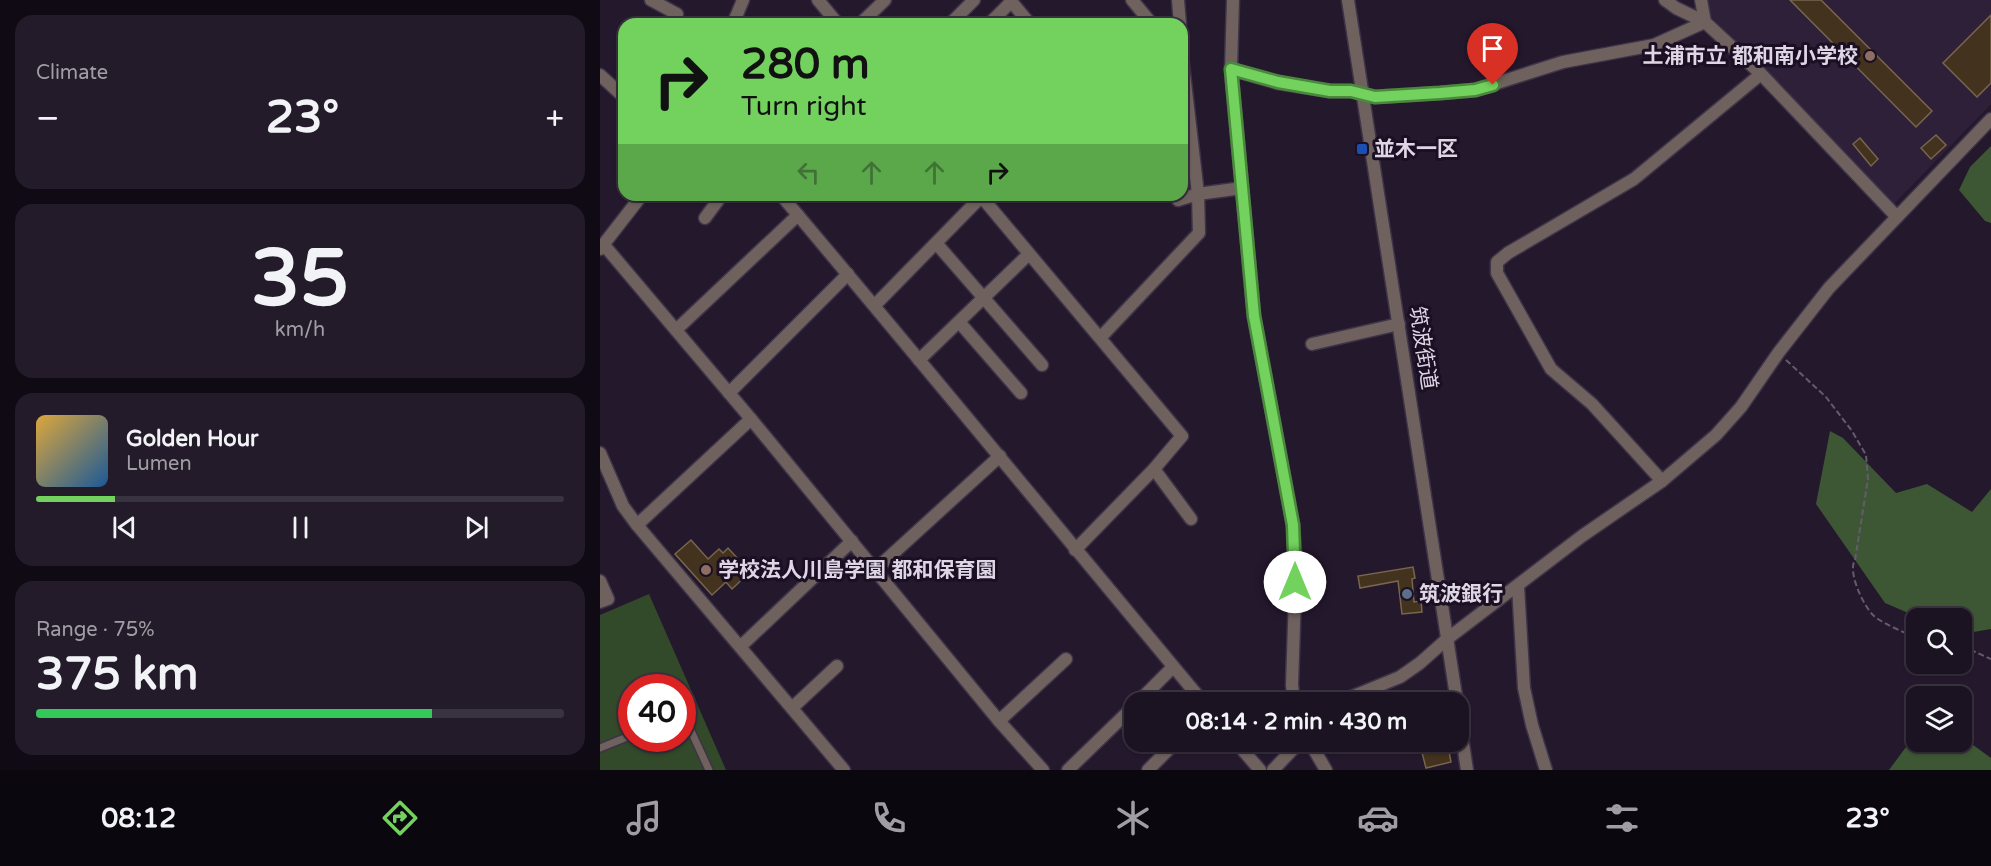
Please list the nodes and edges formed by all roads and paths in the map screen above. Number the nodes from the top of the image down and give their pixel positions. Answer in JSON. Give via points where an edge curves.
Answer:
{"nodes":[{"id":1,"x":651,"y":0,"type":"edge"},
{"id":2,"x":743,"y":0,"type":"edge"},
{"id":3,"x":818,"y":0,"type":"edge"},
{"id":4,"x":885,"y":0,"type":"edge"},
{"id":5,"x":974,"y":0,"type":"edge"},
{"id":6,"x":1132,"y":0,"type":"edge"},
{"id":7,"x":1178,"y":0,"type":"edge"},
{"id":8,"x":1233,"y":0,"type":"edge"},
{"id":9,"x":1349,"y":0,"type":"edge"},
{"id":10,"x":1665,"y":0,"type":"edge"},
{"id":11,"x":1701,"y":0,"type":"edge"},
{"id":12,"x":1011,"y":1,"type":"edge"},
{"id":13,"x":675,"y":18,"type":"edge"},
{"id":14,"x":736,"y":18,"type":"edge"},
{"id":15,"x":833,"y":18,"type":"edge"},
{"id":16,"x":866,"y":18,"type":"edge"},
{"id":17,"x":956,"y":18,"type":"edge"},
{"id":18,"x":995,"y":18,"type":"edge"},
{"id":19,"x":1025,"y":18,"type":"edge"},
{"id":20,"x":1147,"y":18,"type":"edge"},
{"id":21,"x":1180,"y":18,"type":"edge"},
{"id":22,"x":1705,"y":22,"type":"junction"},
{"id":23,"x":1231,"y":69,"type":"junction"},
{"id":24,"x":1761,"y":74,"type":"junction"},
{"id":25,"x":600,"y":75,"type":"edge"},
{"id":26,"x":618,"y":91,"type":"edge"},
{"id":27,"x":1363,"y":93,"type":"junction"},
{"id":28,"x":1188,"y":109,"type":"edge"},
{"id":29,"x":1991,"y":118,"type":"edge"},
{"id":30,"x":1242,"y":188,"type":"junction"},
{"id":31,"x":1198,"y":194,"type":"junction"},
{"id":32,"x":1188,"y":197,"type":"edge"},
{"id":33,"x":637,"y":201,"type":"edge"},
{"id":34,"x":718,"y":201,"type":"edge"},
{"id":35,"x":786,"y":201,"type":"edge"},
{"id":36,"x":976,"y":201,"type":"edge"},
{"id":37,"x":985,"y":201,"type":"edge"},
{"id":38,"x":798,"y":215,"type":"junction"},
{"id":39,"x":1897,"y":217,"type":"junction"},
{"id":40,"x":705,"y":218,"type":"dead end"},
{"id":41,"x":936,"y":243,"type":"junction"},
{"id":42,"x":602,"y":247,"type":"edge"},
{"id":43,"x":1029,"y":254,"type":"junction"},
{"id":44,"x":848,"y":273,"type":"junction"},
{"id":45,"x":984,"y":299,"type":"junction"},
{"id":46,"x":875,"y":305,"type":"junction"},
{"id":47,"x":960,"y":322,"type":"junction"},
{"id":48,"x":1399,"y":324,"type":"junction"},
{"id":49,"x":676,"y":330,"type":"junction"},
{"id":50,"x":1101,"y":337,"type":"junction"},
{"id":51,"x":1312,"y":344,"type":"dead end"},
{"id":52,"x":1779,"y":352,"type":"junction"},
{"id":53,"x":920,"y":360,"type":"junction"},
{"id":54,"x":1041,"y":365,"type":"dead end"},
{"id":55,"x":729,"y":393,"type":"junction"},
{"id":56,"x":1021,"y":393,"type":"dead end"},
{"id":57,"x":752,"y":419,"type":"junction"},
{"id":58,"x":600,"y":453,"type":"edge"},
{"id":59,"x":1000,"y":456,"type":"junction"},
{"id":60,"x":1154,"y":469,"type":"junction"},
{"id":61,"x":1662,"y":481,"type":"junction"},
{"id":62,"x":1191,"y":519,"type":"dead end"},
{"id":63,"x":637,"y":525,"type":"junction"},
{"id":64,"x":852,"y":541,"type":"junction"},
{"id":65,"x":1075,"y":550,"type":"junction"},
{"id":66,"x":875,"y":570,"type":"junction"},
{"id":67,"x":600,"y":581,"type":"edge"},
{"id":68,"x":1518,"y":586,"type":"junction"},
{"id":69,"x":600,"y":602,"type":"edge"},
{"id":70,"x":1906,"y":632,"type":"edge"},
{"id":71,"x":1447,"y":639,"type":"junction"},
{"id":72,"x":741,"y":646,"type":"junction"},
{"id":73,"x":1972,"y":650,"type":"edge"},
{"id":74,"x":1066,"y":659,"type":"dead end"},
{"id":75,"x":1991,"y":659,"type":"edge"},
{"id":76,"x":837,"y":666,"type":"dead end"},
{"id":77,"x":1173,"y":667,"type":"junction"},
{"id":78,"x":1148,"y":692,"type":"edge"},
{"id":79,"x":1194,"y":692,"type":"edge"},
{"id":80,"x":1293,"y":692,"type":"edge"},
{"id":81,"x":1364,"y":692,"type":"edge"},
{"id":82,"x":1455,"y":692,"type":"edge"},
{"id":83,"x":792,"y":708,"type":"junction"},
{"id":84,"x":1124,"y":716,"type":"edge"},
{"id":85,"x":999,"y":721,"type":"junction"},
{"id":86,"x":618,"y":741,"type":"edge"},
{"id":87,"x":696,"y":742,"type":"edge"},
{"id":88,"x":600,"y":748,"type":"edge"},
{"id":89,"x":1166,"y":752,"type":"edge"},
{"id":90,"x":1244,"y":752,"type":"edge"},
{"id":91,"x":1290,"y":752,"type":"edge"},
{"id":92,"x":1315,"y":752,"type":"edge"},
{"id":93,"x":1464,"y":752,"type":"edge"},
{"id":94,"x":709,"y":770,"type":"edge"},
{"id":95,"x":843,"y":770,"type":"edge"},
{"id":96,"x":1043,"y":770,"type":"edge"},
{"id":97,"x":1068,"y":770,"type":"edge"},
{"id":98,"x":1148,"y":770,"type":"edge"},
{"id":99,"x":1260,"y":770,"type":"edge"},
{"id":100,"x":1273,"y":770,"type":"edge"},
{"id":101,"x":1326,"y":770,"type":"edge"},
{"id":102,"x":1467,"y":770,"type":"edge"},
{"id":103,"x":1546,"y":770,"type":"edge"}],
"edges":[{"from":1,"to":13,"type":"street","via":[[677,14]]},
{"from":2,"to":14,"type":"street"},
{"from":3,"to":15,"type":"street"},
{"from":4,"to":16,"type":"street"},
{"from":5,"to":17,"type":"street"},
{"from":6,"to":20,"type":"street"},
{"from":7,"to":21,"type":"street"},
{"from":8,"to":23,"type":"street"},
{"from":9,"to":27,"type":"street","name":"筑波街道"},
{"from":10,"to":22,"type":"street"},
{"from":11,"to":22,"type":"street"},
{"from":12,"to":18,"type":"street"},
{"from":12,"to":19,"type":"street"},
{"from":22,"to":24,"type":"street"},
{"from":22,"to":27,"type":"street","via":[[1654,45],[1563,62],[1475,90],[1375,97]]},
{"from":23,"to":27,"type":"street","via":[[1278,82]]},
{"from":23,"to":30,"type":"street"},
{"from":24,"to":39,"type":"street"},
{"from":24,"to":61,"type":"street","via":[[1634,179],[1497,262],[1497,273],[1551,369],[1592,404]]},
{"from":25,"to":26,"type":"street"},
{"from":27,"to":48,"type":"street","name":"筑波街道"},
{"from":28,"to":31,"type":"street"},
{"from":29,"to":39,"type":"street"},
{"from":30,"to":31,"type":"street"},
{"from":30,"to":80,"type":"street","via":[[1254,316],[1293,525],[1296,564]]},
{"from":31,"to":32,"type":"street"},
{"from":31,"to":50,"type":"street","via":[[1199,233]]},
{"from":33,"to":42,"type":"street"},
{"from":34,"to":40,"type":"street"},
{"from":35,"to":38,"type":"street"},
{"from":36,"to":41,"type":"street"},
{"from":37,"to":43,"type":"street"},
{"from":38,"to":44,"type":"street"},
{"from":38,"to":49,"type":"street"},
{"from":39,"to":52,"type":"street","via":[[1829,288]]},
{"from":41,"to":45,"type":"street"},
{"from":41,"to":46,"type":"street"},
{"from":42,"to":49,"type":"street"},
{"from":43,"to":45,"type":"street"},
{"from":43,"to":50,"type":"street"},
{"from":44,"to":46,"type":"street"},
{"from":44,"to":55,"type":"street"},
{"from":45,"to":47,"type":"street"},
{"from":45,"to":54,"type":"street"},
{"from":46,"to":53,"type":"street"},
{"from":47,"to":53,"type":"street"},
{"from":47,"to":56,"type":"street"},
{"from":48,"to":51,"type":"street"},
{"from":48,"to":71,"type":"street","name":"筑波街道"},
{"from":49,"to":55,"type":"street"},
{"from":50,"to":60,"type":"street","via":[[1182,436]]},
{"from":52,"to":61,"type":"street","via":[[1716,435]]},
{"from":52,"to":70,"type":"path","via":[[1826,397],[1866,454],[1868,479],[1852,564],[1853,579],[1874,616]]},
{"from":53,"to":59,"type":"street"},
{"from":55,"to":57,"type":"street"},
{"from":57,"to":63,"type":"street"},
{"from":57,"to":64,"type":"street"},
{"from":58,"to":63,"type":"street","via":[[623,506]]},
{"from":59,"to":65,"type":"street"},
{"from":59,"to":66,"type":"street"},
{"from":60,"to":62,"type":"street"},
{"from":60,"to":65,"type":"street"},
{"from":61,"to":68,"type":"street"},
{"from":63,"to":72,"type":"street"},
{"from":64,"to":66,"type":"street"},
{"from":64,"to":72,"type":"street"},
{"from":65,"to":77,"type":"street"},
{"from":66,"to":85,"type":"street"},
{"from":67,"to":69,"type":"street","via":[[608,599]]},
{"from":68,"to":71,"type":"street"},
{"from":68,"to":103,"type":"street","via":[[1524,688]]},
{"from":71,"to":81,"type":"street","via":[[1400,677]]},
{"from":71,"to":82,"type":"street","name":"筑波街道"},
{"from":72,"to":83,"type":"street"},
{"from":73,"to":75,"type":"path"},
{"from":74,"to":85,"type":"street"},
{"from":76,"to":83,"type":"street"},
{"from":77,"to":78,"type":"street"},
{"from":77,"to":79,"type":"street"},
{"from":83,"to":95,"type":"street"},
{"from":84,"to":97,"type":"street"},
{"from":85,"to":96,"type":"street"},
{"from":86,"to":88,"type":"lane"},
{"from":87,"to":94,"type":"lane"},
{"from":89,"to":98,"type":"street"},
{"from":90,"to":99,"type":"street"},
{"from":91,"to":100,"type":"street"},
{"from":92,"to":101,"type":"street"},
{"from":93,"to":102,"type":"street"}]}
